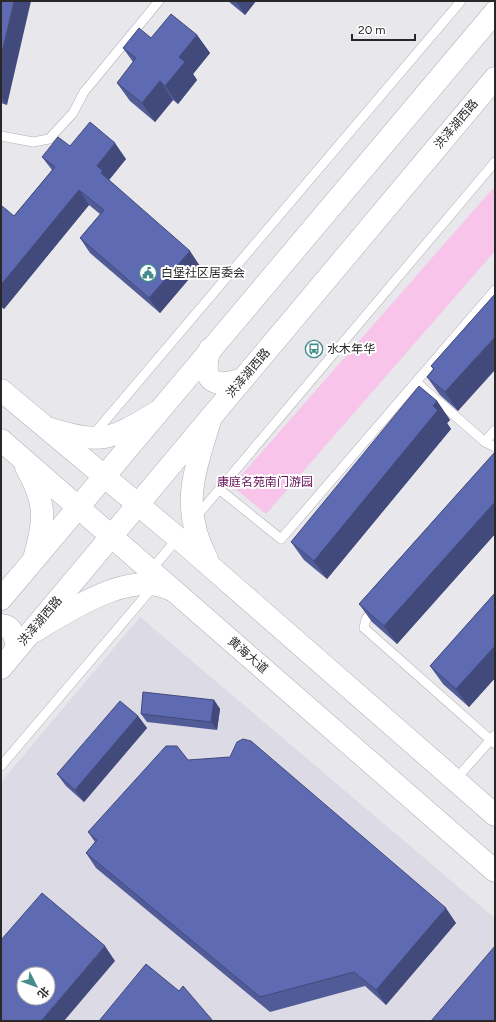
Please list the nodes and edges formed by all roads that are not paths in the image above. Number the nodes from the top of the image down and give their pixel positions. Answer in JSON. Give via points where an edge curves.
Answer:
{"nodes":[{"id":1,"x":159,"y":1,"type":"edge"},
{"id":2,"x":461,"y":1,"type":"edge"},
{"id":3,"x":495,"y":12,"type":"edge"},
{"id":4,"x":495,"y":78,"type":"edge"},
{"id":5,"x":1,"y":136,"type":"edge"},
{"id":6,"x":495,"y":162,"type":"edge"},
{"id":7,"x":495,"y":290,"type":"edge"},
{"id":8,"x":210,"y":349,"type":"junction"},
{"id":9,"x":241,"y":380,"type":"junction"},
{"id":10,"x":416,"y":382,"type":"junction"},
{"id":11,"x":1,"y":390,"type":"edge"},
{"id":12,"x":158,"y":411,"type":"junction"},
{"id":13,"x":211,"y":417,"type":"junction"},
{"id":14,"x":495,"y":430,"type":"edge"},
{"id":15,"x":1,"y":440,"type":"edge"},
{"id":16,"x":485,"y":442,"type":"junction"},
{"id":17,"x":84,"y":446,"type":"junction"},
{"id":18,"x":495,"y":447,"type":"edge"},
{"id":19,"x":21,"y":457,"type":"junction"},
{"id":20,"x":103,"y":476,"type":"junction"},
{"id":21,"x":219,"y":489,"type":"junction"},
{"id":22,"x":137,"y":504,"type":"junction"},
{"id":23,"x":78,"y":506,"type":"junction"},
{"id":24,"x":185,"y":529,"type":"junction"},
{"id":25,"x":111,"y":535,"type":"junction"},
{"id":26,"x":34,"y":559,"type":"junction"},
{"id":27,"x":155,"y":578,"type":"junction"},
{"id":28,"x":1,"y":599,"type":"edge"},
{"id":29,"x":381,"y":601,"type":"edge"},
{"id":30,"x":1,"y":625,"type":"edge"},
{"id":31,"x":23,"y":642,"type":"junction"},
{"id":32,"x":1,"y":668,"type":"edge"},
{"id":33,"x":494,"y":740,"type":"edge"},
{"id":34,"x":1,"y":766,"type":"edge"},
{"id":35,"x":456,"y":780,"type":"junction"},
{"id":36,"x":495,"y":815,"type":"edge"},
{"id":37,"x":495,"y":871,"type":"edge"}],
"edges":[{"from":1,"to":5,"type":"lane","via":[[84,92],[73,114],[49,139],[33,142]]},
{"from":2,"to":17,"type":"lane"},
{"from":3,"to":8,"type":"street"},
{"from":4,"to":9,"type":"street","name":"洪泽湖西路"},
{"from":6,"to":21,"type":"lane"},
{"from":7,"to":10,"type":"lane"},
{"from":8,"to":9,"type":"street","via":[[206,364],[208,374],[214,381],[222,384]]},
{"from":8,"to":12,"type":"street"},
{"from":9,"to":13,"type":"street","name":"洪泽湖西路"},
{"from":10,"to":16,"type":"lane"},
{"from":10,"to":21,"type":"lane","via":[[281,539]]},
{"from":11,"to":17,"type":"street","via":[[45,427]]},
{"from":12,"to":17,"type":"street","via":[[124,432]]},
{"from":12,"to":20,"type":"street"},
{"from":13,"to":22,"type":"street","name":"洪泽湖西路"},
{"from":13,"to":24,"type":"street","via":[[194,477]]},
{"from":14,"to":16,"type":"lane"},
{"from":15,"to":19,"type":"street","name":"黄海大道"},
{"from":16,"to":18,"type":"lane"},
{"from":17,"to":20,"type":"street"},
{"from":19,"to":23,"type":"street","name":"黄海大道"},
{"from":19,"to":26,"type":"street","via":[[41,498],[43,521]]},
{"from":20,"to":22,"type":"street"},
{"from":20,"to":23,"type":"street"},
{"from":21,"to":24,"type":"lane"},
{"from":22,"to":24,"type":"street"},
{"from":22,"to":25,"type":"street","name":"洪泽湖西路"},
{"from":23,"to":25,"type":"street","name":"黄海大道"},
{"from":23,"to":26,"type":"street"},
{"from":24,"to":27,"type":"lane"},
{"from":24,"to":35,"type":"street","via":[[212,567]]},
{"from":25,"to":27,"type":"street","name":"黄海大道"},
{"from":25,"to":31,"type":"street","name":"洪泽湖西路"},
{"from":26,"to":28,"type":"street"},
{"from":27,"to":31,"type":"street","via":[[142,584],[111,591],[83,603]]},
{"from":27,"to":34,"type":"lane"},
{"from":27,"to":37,"type":"street","name":"黄海大道","via":[[177,593]]},
{"from":29,"to":33,"type":"lane","via":[[366,619],[364,628]]},
{"from":30,"to":31,"type":"street","via":[[5,625],[16,639]]},
{"from":31,"to":32,"type":"street","name":"洪泽湖西路"},
{"from":33,"to":35,"type":"lane"},
{"from":35,"to":36,"type":"street"}]}
